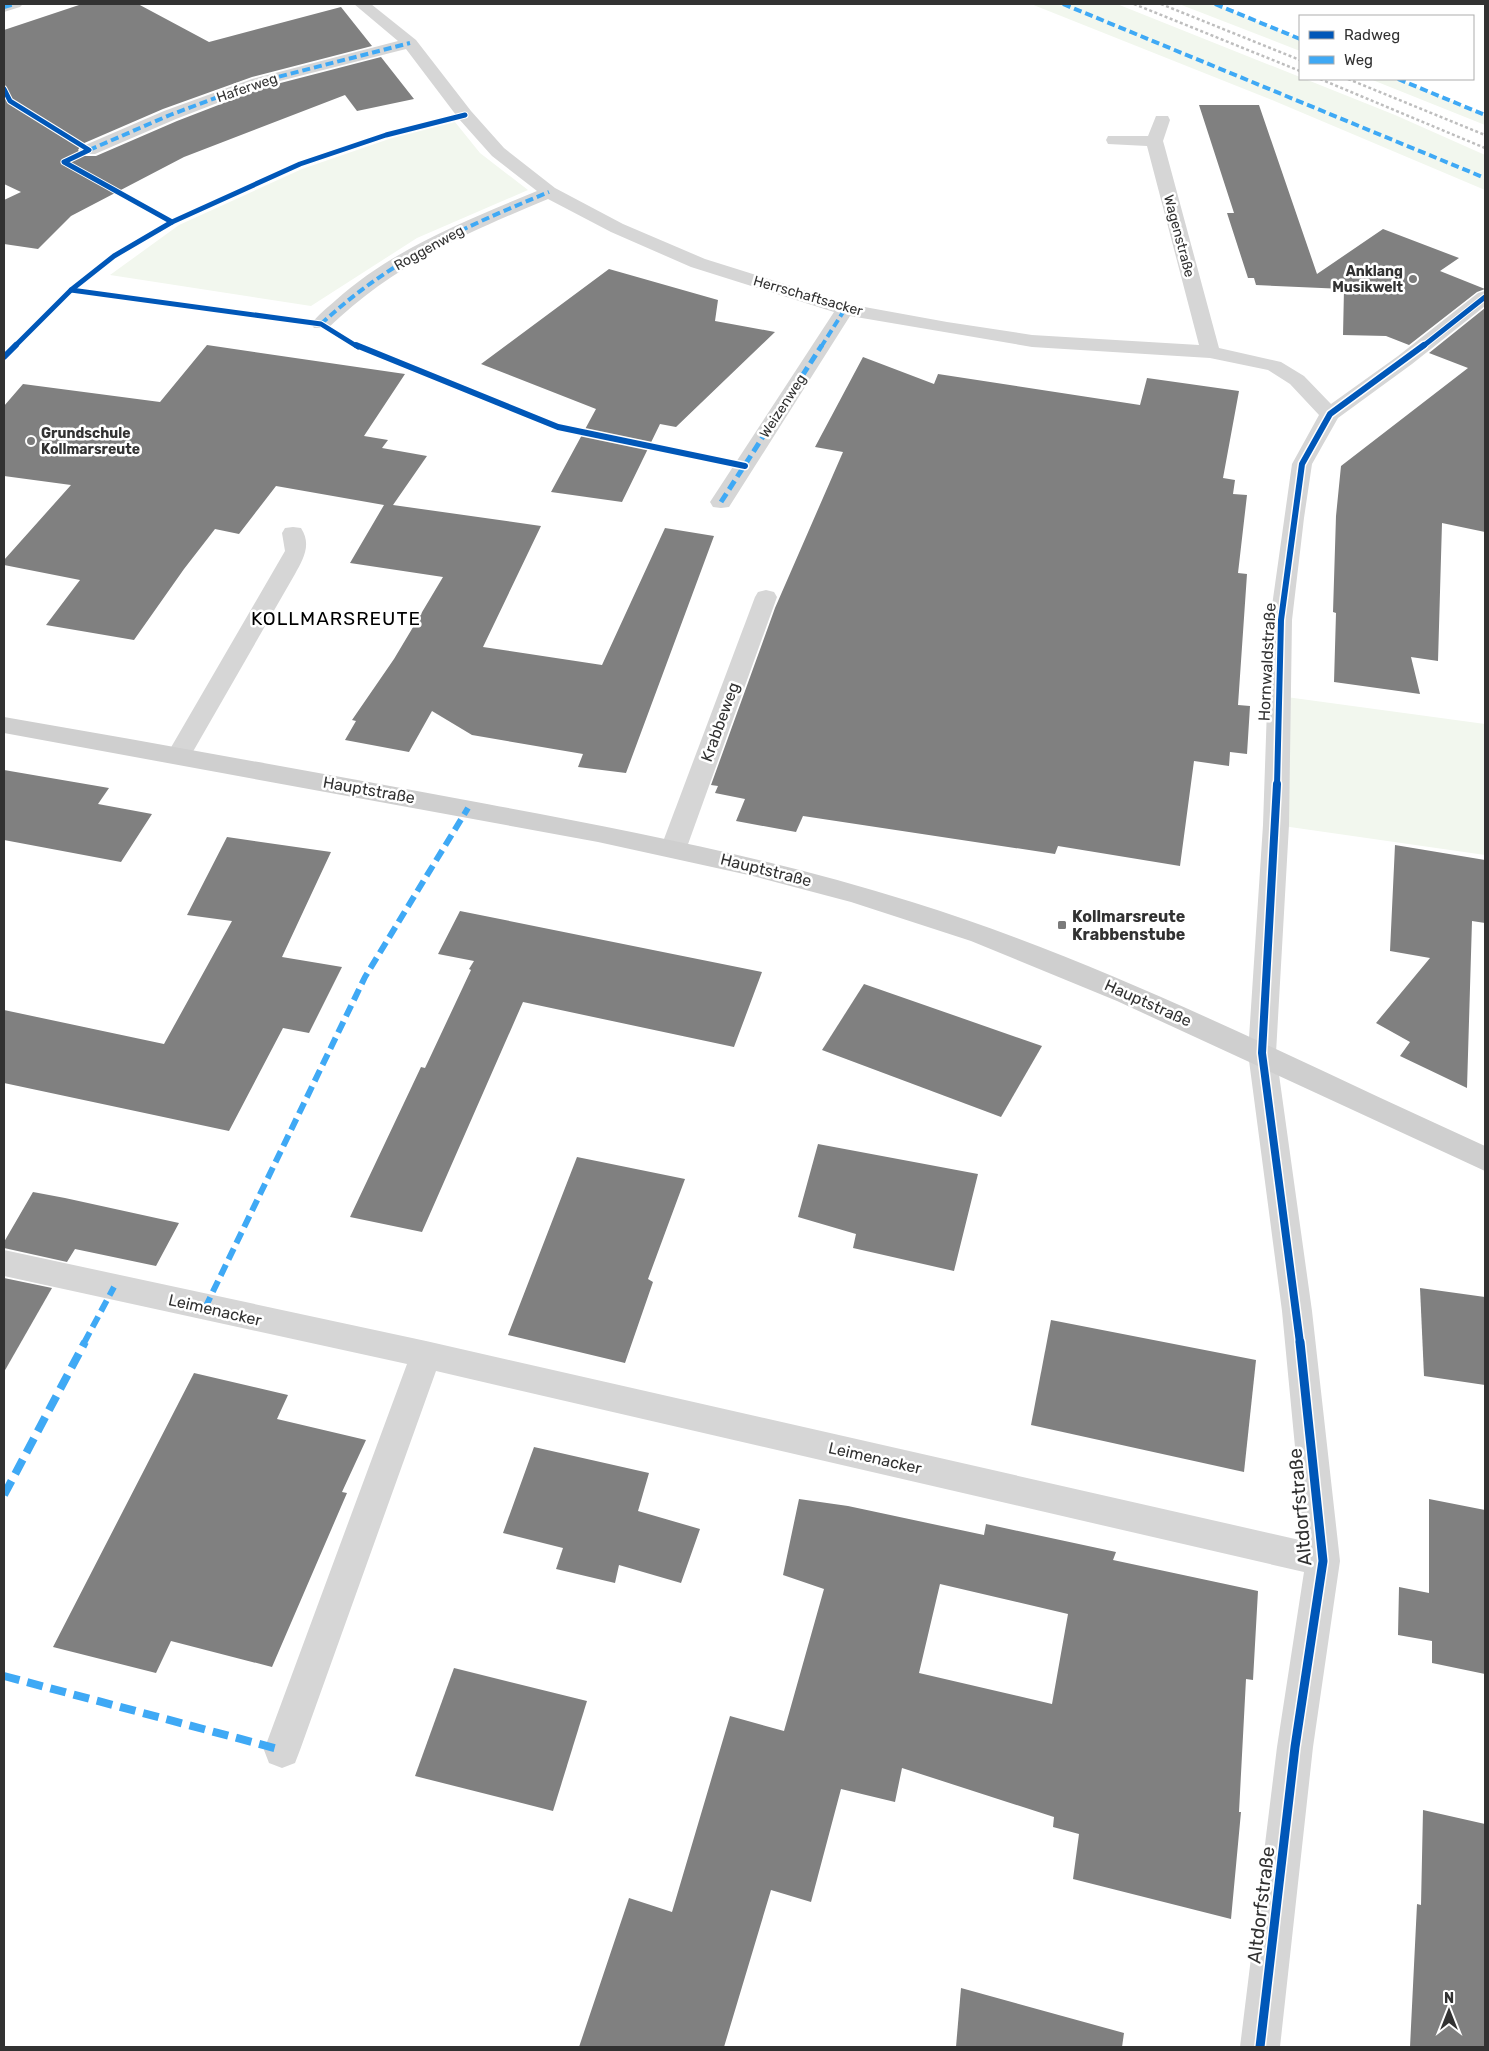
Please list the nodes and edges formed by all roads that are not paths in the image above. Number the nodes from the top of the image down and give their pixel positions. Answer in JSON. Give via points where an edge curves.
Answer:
{"nodes":[{"id":1,"x":15,"y":4,"type":"edge"},
{"id":2,"x":362,"y":4,"type":"edge"},
{"id":3,"x":4,"y":7,"type":"edge"},
{"id":4,"x":410,"y":43,"type":"junction"},
{"id":5,"x":1162,"y":120,"type":"dead end"},
{"id":6,"x":1114,"y":140,"type":"dead end"},
{"id":7,"x":1155,"y":141,"type":"junction"},
{"id":8,"x":90,"y":150,"type":"dead end"},
{"id":9,"x":549,"y":192,"type":"junction"},
{"id":10,"x":1485,"y":297,"type":"edge"},
{"id":11,"x":845,"y":309,"type":"junction"},
{"id":12,"x":321,"y":324,"type":"dead end"},
{"id":13,"x":1210,"y":352,"type":"junction"},
{"id":14,"x":1330,"y":414,"type":"junction"},
{"id":15,"x":722,"y":502,"type":"dead end"},
{"id":16,"x":293,"y":533,"type":"dead end"},
{"id":17,"x":766,"y":597,"type":"dead end"},
{"id":18,"x":4,"y":724,"type":"edge"},
{"id":19,"x":178,"y":756,"type":"junction"},
{"id":20,"x":674,"y":847,"type":"junction"},
{"id":21,"x":1262,"y":1053,"type":"junction"},
{"id":22,"x":1485,"y":1159,"type":"edge"},
{"id":23,"x":4,"y":1263,"type":"edge"},
{"id":24,"x":426,"y":1355,"type":"junction"},
{"id":25,"x":1323,"y":1561,"type":"junction"},
{"id":26,"x":282,"y":1750,"type":"dead end"},
{"id":27,"x":1260,"y":2047,"type":"edge"}],
"edges":[{"from":1,"to":3,"type":"street"},
{"from":2,"to":4,"type":"street","name":"Herrschaftsacker"},
{"from":4,"to":8,"type":"street","name":"Haferweg","via":[[258,82]]},
{"from":4,"to":9,"type":"street","name":"Herrschaftsacker","via":[[498,152]]},
{"from":5,"to":7,"type":"street"},
{"from":6,"to":7,"type":"street"},
{"from":7,"to":13,"type":"street","name":"Wagenstraße"},
{"from":9,"to":11,"type":"street","name":"Herrschaftsacker","via":[[617,228],[698,263]]},
{"from":9,"to":12,"type":"street","name":"Roggenweg","via":[[462,229],[420,251],[367,284]]},
{"from":10,"to":14,"type":"street","name":"Hornwaldstraße"},
{"from":11,"to":13,"type":"street","name":"Herrschaftsacker","via":[[1032,341]]},
{"from":11,"to":15,"type":"street","name":"Weizenweg"},
{"from":13,"to":14,"type":"street","name":"Herrschaftsacker","via":[[1274,366],[1297,380]]},
{"from":14,"to":21,"type":"street","name":"Hornwaldstraße","via":[[1302,464],[1281,620],[1276,825]]},
{"from":16,"to":19,"type":"street","via":[[296,551]]},
{"from":17,"to":20,"type":"street","name":"Krabbeweg"},
{"from":18,"to":19,"type":"main road","name":"Hauptstraße"},
{"from":19,"to":20,"type":"main road","name":"Hauptstraße"},
{"from":20,"to":21,"type":"main road","name":"Hauptstraße","via":[[803,878],[958,926],[1048,960]]},
{"from":21,"to":22,"type":"main road","name":"Hauptstraße"},
{"from":21,"to":25,"type":"street","name":"Altdorfstraße","via":[[1298,1311]]},
{"from":23,"to":24,"type":"street","name":"Leimenacker"},
{"from":24,"to":25,"type":"street","name":"Leimenacker"},
{"from":24,"to":26,"type":"street"},
{"from":25,"to":27,"type":"street","name":"Altdorfstraße","via":[[1295,1747]]}]}
